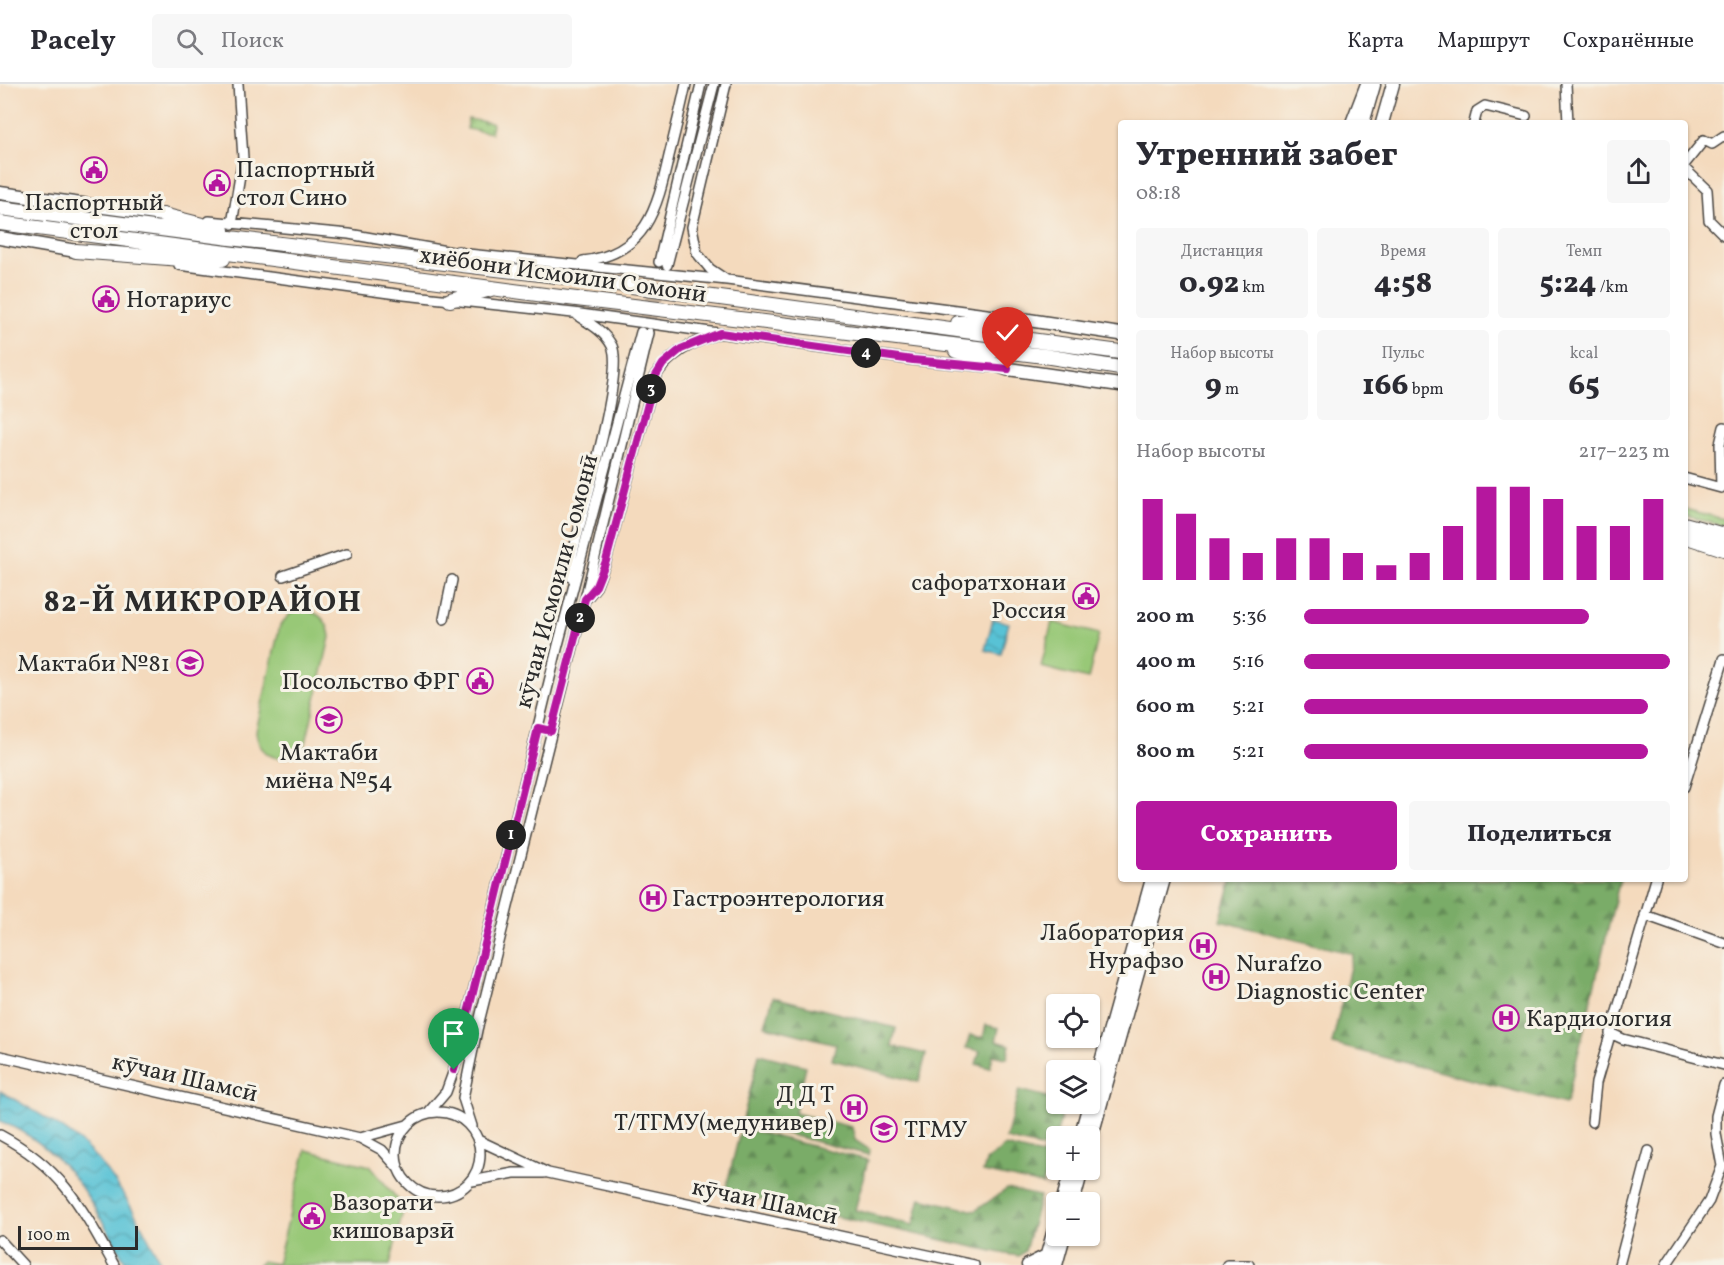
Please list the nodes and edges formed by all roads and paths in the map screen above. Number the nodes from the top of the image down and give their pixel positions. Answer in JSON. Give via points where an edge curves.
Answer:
{"nodes":[{"id":1,"x":238,"y":84,"type":"edge"},
{"id":2,"x":686,"y":84,"type":"edge"},
{"id":3,"x":701,"y":84,"type":"edge"},
{"id":4,"x":714,"y":84,"type":"edge"},
{"id":5,"x":726,"y":84,"type":"edge"},
{"id":6,"x":1367,"y":84,"type":"edge"},
{"id":7,"x":1374,"y":84,"type":"edge"},
{"id":8,"x":1395,"y":84,"type":"edge"},
{"id":9,"x":1566,"y":84,"type":"edge"},
{"id":10,"x":1526,"y":116,"type":"dead end"},
{"id":11,"x":1353,"y":120,"type":"edge"},
{"id":12,"x":1364,"y":120,"type":"edge"},
{"id":13,"x":1383,"y":120,"type":"edge"},
{"id":14,"x":1389,"y":120,"type":"edge"},
{"id":15,"x":1475,"y":120,"type":"edge"},
{"id":16,"x":1568,"y":120,"type":"edge"},
{"id":17,"x":1724,"y":136,"type":"edge"},
{"id":18,"x":1688,"y":161,"type":"edge"},
{"id":19,"x":1688,"y":170,"type":"edge"},
{"id":20,"x":0,"y":194,"type":"edge"},
{"id":21,"x":0,"y":208,"type":"edge"},
{"id":22,"x":163,"y":215,"type":"junction"},
{"id":23,"x":0,"y":223,"type":"edge"},
{"id":24,"x":232,"y":224,"type":"junction"},
{"id":25,"x":1724,"y":235,"type":"edge"},
{"id":26,"x":0,"y":238,"type":"edge"},
{"id":27,"x":265,"y":241,"type":"junction"},
{"id":28,"x":76,"y":251,"type":"junction"},
{"id":29,"x":458,"y":253,"type":"junction"},
{"id":30,"x":263,"y":257,"type":"junction"},
{"id":31,"x":569,"y":263,"type":"junction"},
{"id":32,"x":498,"y":270,"type":"junction"},
{"id":33,"x":727,"y":280,"type":"junction"},
{"id":34,"x":497,"y":288,"type":"junction"},
{"id":35,"x":450,"y":300,"type":"junction"},
{"id":36,"x":573,"y":313,"type":"junction"},
{"id":37,"x":1022,"y":319,"type":"junction"},
{"id":38,"x":924,"y":324,"type":"junction"},
{"id":39,"x":720,"y":333,"type":"junction"},
{"id":40,"x":1118,"y":334,"type":"edge"},
{"id":41,"x":928,"y":342,"type":"junction"},
{"id":42,"x":1118,"y":352,"type":"edge"},
{"id":43,"x":1118,"y":368,"type":"edge"},
{"id":44,"x":1008,"y":369,"type":"junction"},
{"id":45,"x":1118,"y":385,"type":"edge"},
{"id":46,"x":1724,"y":427,"type":"edge"},
{"id":47,"x":1688,"y":479,"type":"edge"},
{"id":48,"x":600,"y":487,"type":"junction"},
{"id":49,"x":610,"y":490,"type":"junction"},
{"id":50,"x":1688,"y":525,"type":"edge"},
{"id":51,"x":1724,"y":535,"type":"edge"},
{"id":52,"x":1688,"y":537,"type":"edge"},
{"id":53,"x":1724,"y":549,"type":"edge"},
{"id":54,"x":347,"y":554,"type":"dead end"},
{"id":55,"x":283,"y":576,"type":"dead end"},
{"id":56,"x":452,"y":580,"type":"dead end"},
{"id":57,"x":572,"y":594,"type":"junction"},
{"id":58,"x":585,"y":599,"type":"junction"},
{"id":59,"x":444,"y":619,"type":"dead end"},
{"id":60,"x":1724,"y":659,"type":"edge"},
{"id":61,"x":538,"y":728,"type":"junction"},
{"id":62,"x":551,"y":731,"type":"junction"},
{"id":63,"x":1688,"y":774,"type":"edge"},
{"id":64,"x":1151,"y":882,"type":"edge"},
{"id":65,"x":1163,"y":882,"type":"edge"},
{"id":66,"x":1655,"y":882,"type":"edge"},
{"id":67,"x":1645,"y":915,"type":"junction"},
{"id":68,"x":1724,"y":943,"type":"edge"},
{"id":69,"x":1610,"y":1033,"type":"junction"},
{"id":70,"x":0,"y":1056,"type":"edge"},
{"id":71,"x":1724,"y":1065,"type":"edge"},
{"id":72,"x":1724,"y":1085,"type":"edge"},
{"id":73,"x":428,"y":1113,"type":"junction"},
{"id":74,"x":1592,"y":1122,"type":"dead end"},
{"id":75,"x":407,"y":1125,"type":"junction"},
{"id":76,"x":472,"y":1126,"type":"junction"},
{"id":77,"x":1083,"y":1126,"type":"edge"},
{"id":78,"x":1095,"y":1126,"type":"edge"},
{"id":79,"x":0,"y":1135,"type":"edge"},
{"id":80,"x":360,"y":1138,"type":"junction"},
{"id":81,"x":478,"y":1140,"type":"junction"},
{"id":82,"x":1722,"y":1144,"type":"edge"},
{"id":83,"x":1649,"y":1151,"type":"dead end"},
{"id":84,"x":398,"y":1168,"type":"junction"},
{"id":85,"x":548,"y":1173,"type":"junction"},
{"id":86,"x":472,"y":1180,"type":"junction"},
{"id":87,"x":0,"y":1240,"type":"edge"},
{"id":88,"x":1052,"y":1246,"type":"edge"},
{"id":89,"x":1058,"y":1246,"type":"edge"},
{"id":90,"x":1049,"y":1262,"type":"edge"},
{"id":91,"x":24,"y":1265,"type":"edge"},
{"id":92,"x":114,"y":1265,"type":"edge"},
{"id":93,"x":974,"y":1265,"type":"edge"},
{"id":94,"x":1028,"y":1265,"type":"edge"},
{"id":95,"x":1227,"y":1265,"type":"edge"},
{"id":96,"x":1249,"y":1265,"type":"edge"},
{"id":97,"x":1619,"y":1265,"type":"edge"},
{"id":98,"x":1666,"y":1265,"type":"edge"}],
"edges":[{"from":1,"to":24,"type":"street","via":[[243,158]]},
{"from":2,"to":31,"type":"street","via":[[661,193],[641,233],[625,248]]},
{"from":3,"to":4,"type":"street","via":[[663,264]]},
{"from":5,"to":33,"type":"street","via":[[692,227],[697,253],[710,269]]},
{"from":6,"to":11,"type":"main road"},
{"from":7,"to":12,"type":"main road"},
{"from":8,"to":13,"type":"main road"},
{"from":8,"to":14,"type":"main road"},
{"from":9,"to":16,"type":"street"},
{"from":10,"to":15,"type":"street","via":[[1485,106],[1477,111]]},
{"from":17,"to":18,"type":"street","via":[[1712,144],[1704,140]]},
{"from":19,"to":25,"type":"street","via":[[1707,190],[1709,220]]},
{"from":20,"to":22,"type":"main road"},
{"from":21,"to":27,"type":"highway","name":"хиёбони Исмоили Сомонӣ"},
{"from":22,"to":24,"type":"street"},
{"from":22,"to":27,"type":"highway"},
{"from":23,"to":30,"type":"highway","name":"хиёбони Исмоили Сомонӣ"},
{"from":24,"to":29,"type":"street","via":[[349,234]]},
{"from":26,"to":28,"type":"main road"},
{"from":27,"to":32,"type":"highway","name":"хиёбони Исмоили Сомонӣ"},
{"from":28,"to":30,"type":"highway","via":[[195,260]]},
{"from":28,"to":35,"type":"street"},
{"from":29,"to":31,"type":"street"},
{"from":29,"to":32,"type":"highway"},
{"from":30,"to":34,"type":"highway","name":"хиёбони Исмоили Сомонӣ"},
{"from":31,"to":33,"type":"street"},
{"from":32,"to":38,"type":"highway","name":"хиёбони Исмоили Сомонӣ"},
{"from":33,"to":37,"type":"street"},
{"from":34,"to":35,"type":"highway"},
{"from":34,"to":41,"type":"highway","name":"хиёбони Исмоили Сомонӣ"},
{"from":35,"to":36,"type":"street"},
{"from":36,"to":39,"type":"street"},
{"from":36,"to":57,"type":"street","via":[[596,327],[614,354],[609,405],[572,557]]},
{"from":37,"to":38,"type":"highway"},
{"from":37,"to":40,"type":"main road"},
{"from":38,"to":42,"type":"highway","name":"хиёбони Исмоили Сомонӣ"},
{"from":39,"to":44,"type":"street"},
{"from":39,"to":58,"type":"street","via":[[681,349],[655,377],[606,561],[596,586]]},
{"from":41,"to":43,"type":"highway","name":"хиёбони Исмоили Сомонӣ"},
{"from":41,"to":44,"type":"highway"},
{"from":44,"to":45,"type":"main road"},
{"from":46,"to":47,"type":"street","via":[[1720,444],[1721,488]]},
{"from":48,"to":49,"type":"street"},
{"from":48,"to":49,"type":"street","name":"кӯчаи Исмоили Сомонӣ","via":[[645,332]]},
{"from":48,"to":57,"type":"street","name":"кӯчаи Исмоили Сомонӣ"},
{"from":49,"to":58,"type":"street","name":"кӯчаи Исмоили Сомонӣ"},
{"from":50,"to":51,"type":"highway"},
{"from":52,"to":53,"type":"highway"},
{"from":54,"to":55,"type":"street"},
{"from":56,"to":59,"type":"street"},
{"from":57,"to":61,"type":"street","name":"кӯчаи Исмоили Сомонӣ"},
{"from":58,"to":62,"type":"street","name":"кӯчаи Исмоили Сомонӣ"},
{"from":60,"to":63,"type":"street"},
{"from":61,"to":62,"type":"street"},
{"from":61,"to":73,"type":"street","name":"кӯчаи Исмоили Сомонӣ","via":[[454,1070],[446,1092]]},
{"from":62,"to":76,"type":"street","name":"кӯчаи Исмоили Сомонӣ","via":[[463,1098]]},
{"from":64,"to":77,"type":"main road"},
{"from":65,"to":78,"type":"main road"},
{"from":66,"to":67,"type":"street"},
{"from":67,"to":68,"type":"street"},
{"from":67,"to":69,"type":"street"},
{"from":69,"to":71,"type":"street"},
{"from":69,"to":74,"type":"street","via":[[1592,1100]]},
{"from":70,"to":80,"type":"street","name":"кӯчаи Шамсӣ"},
{"from":72,"to":82,"type":"street","via":[[1716,1116]]},
{"from":73,"to":75,"type":"street","name":"кӯчаи Шамсӣ"},
{"from":73,"to":76,"type":"street","via":[[456,1116]]},
{"from":75,"to":80,"type":"street","name":"кӯчаи Шамсӣ"},
{"from":75,"to":84,"type":"street","via":[[397,1145]]},
{"from":76,"to":81,"type":"street"},
{"from":79,"to":92,"type":"street","via":[[29,1150],[61,1180],[84,1211]]},
{"from":80,"to":84,"type":"street","name":"кӯчаи Шамсӣ","via":[[382,1150]]},
{"from":81,"to":85,"type":"street","name":"кӯчаи Шамсӣ"},
{"from":81,"to":86,"type":"street","via":[[481,1157]]},
{"from":82,"to":98,"type":"street","via":[[1722,1167],[1709,1201]]},
{"from":83,"to":97,"type":"street"},
{"from":84,"to":86,"type":"street","name":"кӯчаи Шамсӣ","via":[[409,1185],[427,1196],[449,1196]]},
{"from":85,"to":86,"type":"street","name":"кӯчаи Шамсӣ","via":[[514,1173]]},
{"from":85,"to":93,"type":"street","name":"кӯчаи Шамсӣ"},
{"from":87,"to":91,"type":"street"},
{"from":88,"to":90,"type":"main road"},
{"from":89,"to":90,"type":"main road"},
{"from":90,"to":94,"type":"main road"},
{"from":95,"to":96,"type":"street"}]}
